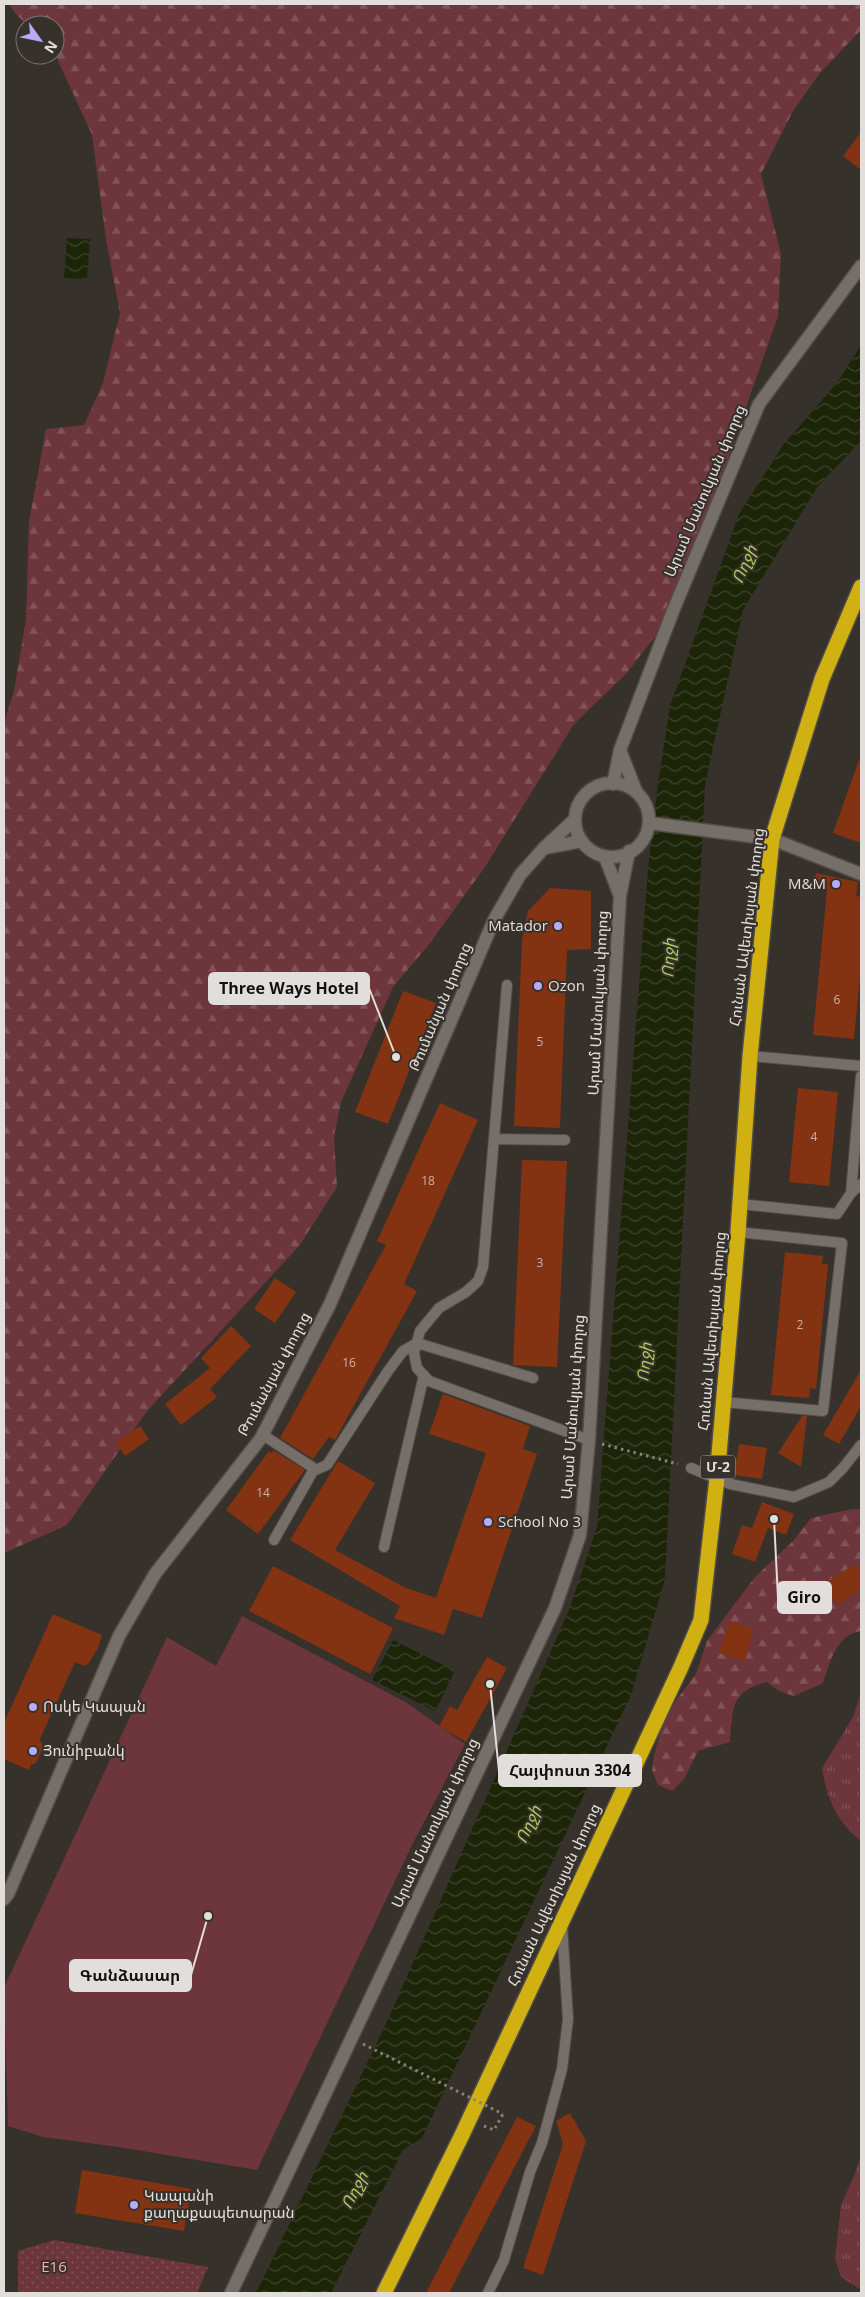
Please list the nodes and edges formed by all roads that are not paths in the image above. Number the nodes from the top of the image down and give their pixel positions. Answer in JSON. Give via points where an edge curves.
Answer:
{"nodes":[{"id":1,"x":861,"y":266,"type":"edge"},
{"id":2,"x":861,"y":588,"type":"edge"},
{"id":3,"x":620,"y":750,"type":"junction"},
{"id":4,"x":613,"y":784,"type":"junction"},
{"id":5,"x":636,"y":791,"type":"junction"},
{"id":6,"x":574,"y":820,"type":"junction"},
{"id":7,"x":651,"y":823,"type":"junction"},
{"id":8,"x":772,"y":839,"type":"junction"},
{"id":9,"x":582,"y":841,"type":"junction"},
{"id":10,"x":544,"y":848,"type":"junction"},
{"id":11,"x":629,"y":851,"type":"junction"},
{"id":12,"x":605,"y":858,"type":"junction"},
{"id":13,"x":861,"y":874,"type":"edge"},
{"id":14,"x":620,"y":896,"type":"junction"},
{"id":15,"x":507,"y":985,"type":"dead end"},
{"id":16,"x":750,"y":1056,"type":"junction"},
{"id":17,"x":861,"y":1066,"type":"edge"},
{"id":18,"x":861,"y":1076,"type":"edge"},
{"id":19,"x":494,"y":1139,"type":"junction"},
{"id":20,"x":565,"y":1140,"type":"dead end"},
{"id":21,"x":861,"y":1184,"type":"edge"},
{"id":22,"x":851,"y":1193,"type":"junction"},
{"id":23,"x":740,"y":1204,"type":"junction"},
{"id":24,"x":738,"y":1232,"type":"junction"},
{"id":25,"x":417,"y":1343,"type":"junction"},
{"id":26,"x":424,"y":1375,"type":"junction"},
{"id":27,"x":533,"y":1378,"type":"dead end"},
{"id":28,"x":723,"y":1402,"type":"junction"},
{"id":29,"x":263,"y":1435,"type":"junction"},
{"id":30,"x":593,"y":1441,"type":"junction"},
{"id":31,"x":861,"y":1445,"type":"edge"},
{"id":32,"x":691,"y":1468,"type":"road end"},
{"id":33,"x":313,"y":1471,"type":"junction"},
{"id":34,"x":717,"y":1478,"type":"junction"},
{"id":35,"x":274,"y":1540,"type":"dead end"},
{"id":36,"x":384,"y":1547,"type":"dead end"},
{"id":37,"x":4,"y":1899,"type":"edge"},
{"id":38,"x":562,"y":1922,"type":"junction"},
{"id":39,"x":230,"y":2293,"type":"edge"},
{"id":40,"x":384,"y":2293,"type":"edge"},
{"id":41,"x":488,"y":2293,"type":"edge"}],
"edges":[{"from":1,"to":3,"type":"street","name":"Արամ Մանուկյան փողոց","via":[[759,404],[673,611]]},
{"from":2,"to":8,"type":"highway","name":"Հունան Ավետիսյան փողոց","number":"Մ-2","via":[[822,680]]},
{"from":3,"to":4,"type":"street","name":"Արամ Մանուկյան փողոց"},
{"from":3,"to":5,"type":"street"},
{"from":4,"to":5,"type":"street"},
{"from":4,"to":6,"type":"street","via":[[595,788],[585,796]]},
{"from":5,"to":7,"type":"street","via":[[646,804]]},
{"from":6,"to":9,"type":"street"},
{"from":6,"to":10,"type":"street","name":"Թումանյան փողոց"},
{"from":7,"to":8,"type":"street"},
{"from":7,"to":11,"type":"street","via":[[637,848]]},
{"from":8,"to":13,"type":"street"},
{"from":8,"to":16,"type":"highway","name":"Հունան Ավետիսյան փողոց","number":"Մ-2"},
{"from":9,"to":10,"type":"street"},
{"from":9,"to":12,"type":"street"},
{"from":10,"to":29,"type":"street","name":"Թումանյան փողոց","via":[[520,874],[494,920],[330,1304]]},
{"from":11,"to":12,"type":"street","via":[[621,856]]},
{"from":11,"to":14,"type":"street","name":"Արամ Մանուկյան փողոց"},
{"from":12,"to":14,"type":"street","name":"Արամ Մանուկյան փողոց"},
{"from":14,"to":30,"type":"street","name":"Արամ Մանուկյան փողոց"},
{"from":15,"to":19,"type":"lane"},
{"from":16,"to":17,"type":"lane"},
{"from":16,"to":23,"type":"highway","name":"Հունան Ավետիսյան փողոց","number":"Մ-2"},
{"from":18,"to":22,"type":"lane"},
{"from":19,"to":20,"type":"lane"},
{"from":19,"to":25,"type":"lane","via":[[485,1257],[478,1281],[439,1308],[420,1331]]},
{"from":21,"to":22,"type":"lane"},
{"from":22,"to":23,"type":"lane","via":[[837,1214]]},
{"from":23,"to":24,"type":"highway","name":"Հունան Ավետիսյան փողոց","number":"Մ-2"},
{"from":24,"to":28,"type":"highway","name":"Հունան Ավետիսյան փողոց","number":"Մ-2"},
{"from":24,"to":28,"type":"lane","via":[[842,1243],[823,1410]]},
{"from":25,"to":26,"type":"lane","via":[[414,1353],[417,1368]]},
{"from":25,"to":27,"type":"lane"},
{"from":25,"to":33,"type":"lane","via":[[403,1351],[327,1465]]},
{"from":26,"to":30,"type":"lane","via":[[429,1381]]},
{"from":26,"to":36,"type":"lane"},
{"from":28,"to":34,"type":"highway","name":"Հունան Ավետիսյան փողոց","number":"Մ-2"},
{"from":29,"to":33,"type":"lane","via":[[312,1466]]},
{"from":29,"to":37,"type":"street","name":"Թումանյան փողոց","via":[[155,1574],[119,1636]]},
{"from":30,"to":39,"type":"street","name":"Արամ Մանուկյան փողոց","via":[[580,1535],[555,1608]]},
{"from":31,"to":34,"type":"lane","via":[[829,1482],[794,1497],[730,1484]]},
{"from":32,"to":34,"type":"lane"},
{"from":33,"to":35,"type":"lane"},
{"from":34,"to":38,"type":"highway","name":"Հունան Ավետիսյան փողոց","number":"Մ-2","via":[[700,1620]]},
{"from":38,"to":40,"type":"highway","name":"Հունան Ավետիսյան փողոց","number":"Մ-2"},
{"from":38,"to":41,"type":"lane","via":[[568,2019],[562,2069],[504,2260]]}]}
